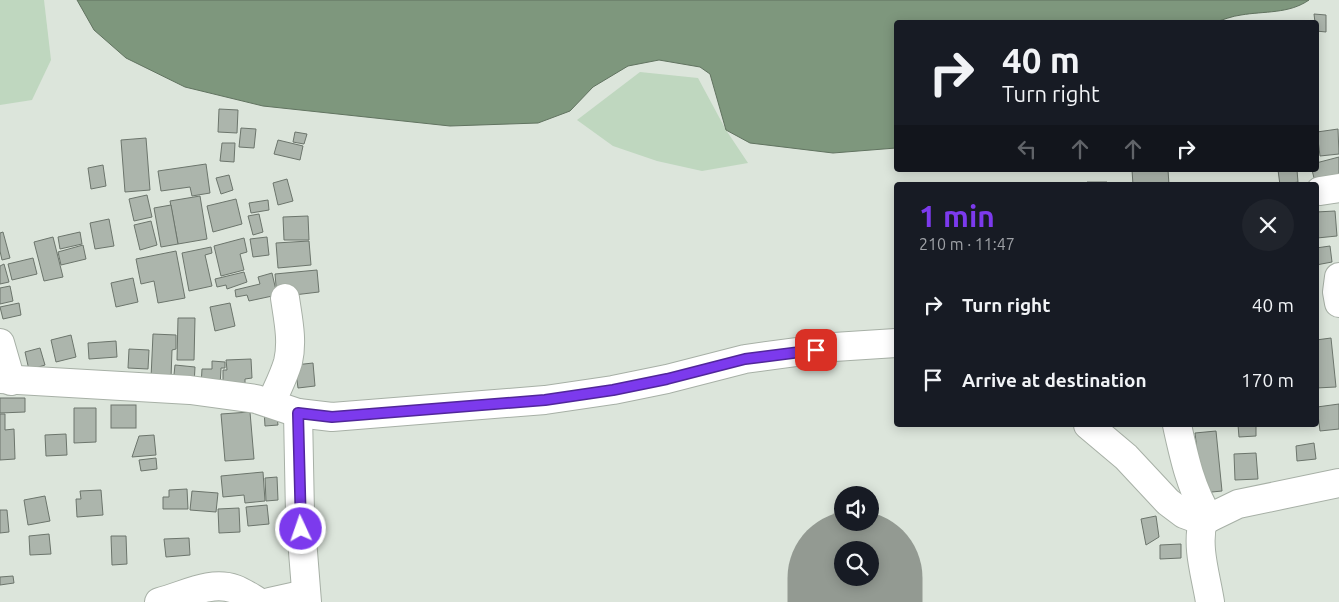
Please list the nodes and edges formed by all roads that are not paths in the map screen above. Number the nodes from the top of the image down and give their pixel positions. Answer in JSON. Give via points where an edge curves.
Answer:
{"nodes":[{"id":1,"x":1339,"y":278,"type":"edge"},
{"id":2,"x":285,"y":298,"type":"dead end"},
{"id":3,"x":1339,"y":303,"type":"edge"},
{"id":4,"x":0,"y":343,"type":"edge"},
{"id":5,"x":894,"y":343,"type":"edge"},
{"id":6,"x":5,"y":380,"type":"edge"},
{"id":7,"x":271,"y":403,"type":"junction"},
{"id":8,"x":298,"y":413,"type":"junction"},
{"id":9,"x":1090,"y":427,"type":"edge"},
{"id":10,"x":1178,"y":427,"type":"edge"},
{"id":11,"x":1339,"y":483,"type":"edge"},
{"id":12,"x":1206,"y":519,"type":"junction"},
{"id":13,"x":306,"y":598,"type":"edge"},
{"id":14,"x":159,"y":602,"type":"edge"},
{"id":15,"x":260,"y":602,"type":"edge"},
{"id":16,"x":270,"y":602,"type":"edge"},
{"id":17,"x":1210,"y":602,"type":"edge"}],
"edges":[{"from":1,"to":3,"type":"street"},
{"from":2,"to":7,"type":"street","via":[[290,333],[288,360]]},
{"from":4,"to":6,"type":"street"},
{"from":5,"to":8,"type":"street","via":[[834,347],[745,359],[622,388],[545,400],[332,417]]},
{"from":6,"to":7,"type":"street","via":[[190,390]]},
{"from":7,"to":8,"type":"street"},
{"from":8,"to":13,"type":"street","via":[[299,497]]},
{"from":9,"to":12,"type":"street","via":[[1126,457],[1168,502],[1184,514]]},
{"from":10,"to":12,"type":"street","via":[[1182,449]]},
{"from":11,"to":12,"type":"street","via":[[1251,501]]},
{"from":12,"to":17,"type":"street","via":[[1200,531],[1200,542]]},
{"from":13,"to":16,"type":"street"},
{"from":14,"to":15,"type":"street","via":[[212,586],[223,586]]}]}
